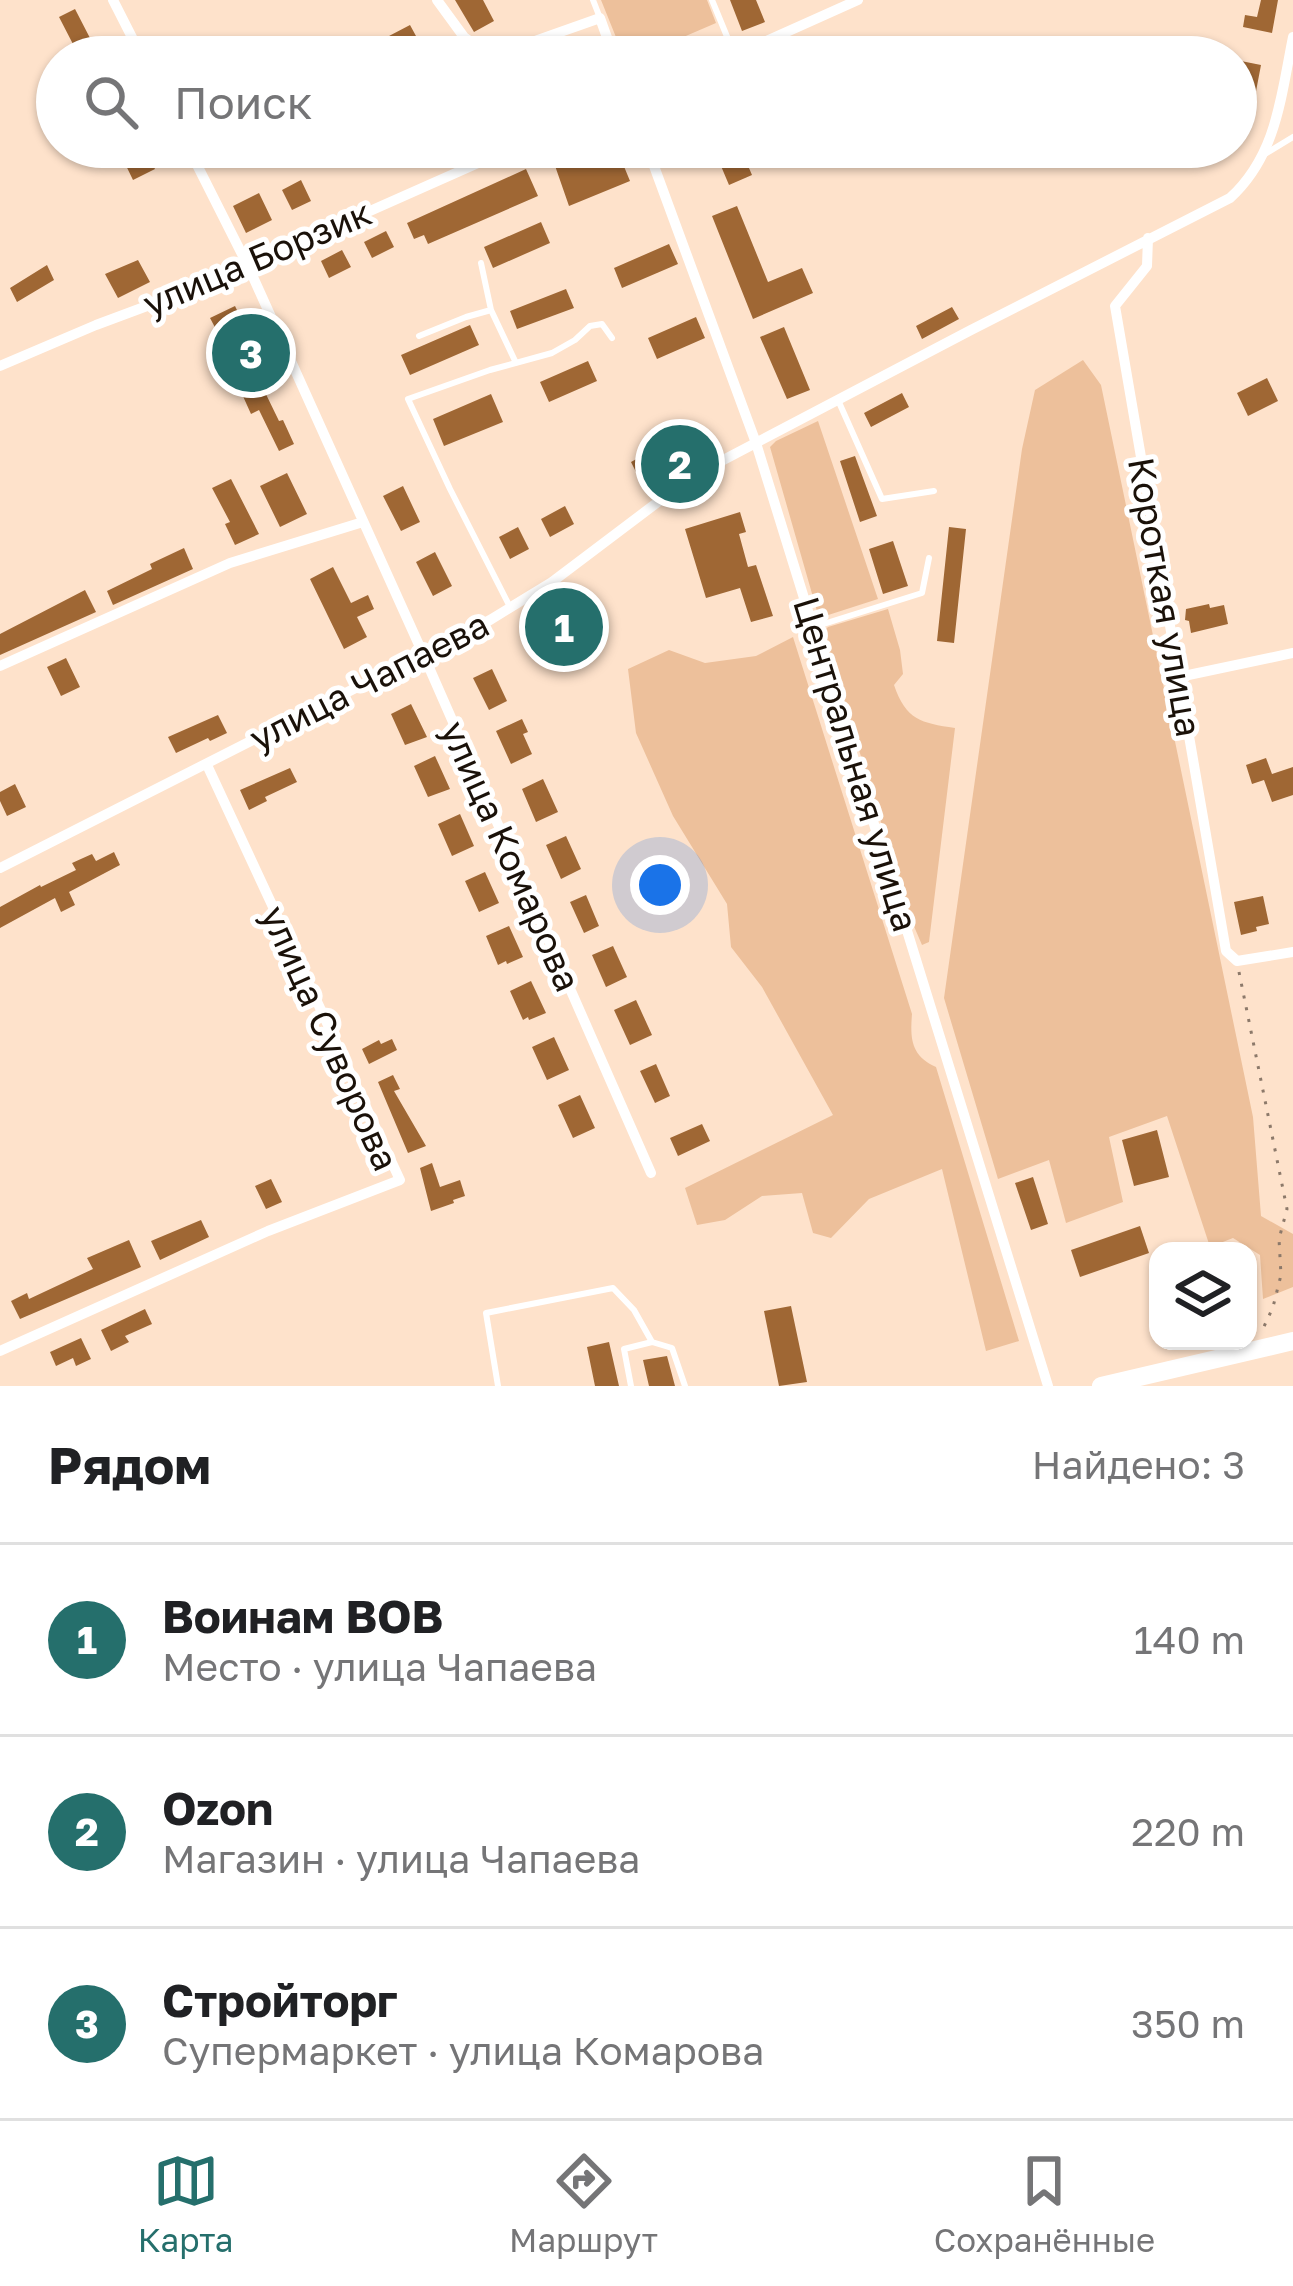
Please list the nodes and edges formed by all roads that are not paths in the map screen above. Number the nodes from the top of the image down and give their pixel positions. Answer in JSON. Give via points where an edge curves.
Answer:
{"nodes":[{"id":1,"x":113,"y":0,"type":"edge"},
{"id":2,"x":437,"y":0,"type":"edge"},
{"id":3,"x":593,"y":0,"type":"edge"},
{"id":4,"x":712,"y":0,"type":"edge"},
{"id":5,"x":858,"y":0,"type":"edge"},
{"id":6,"x":599,"y":18,"type":"junction"},
{"id":7,"x":131,"y":36,"type":"edge"},
{"id":8,"x":463,"y":36,"type":"edge"},
{"id":9,"x":548,"y":36,"type":"edge"},
{"id":10,"x":606,"y":36,"type":"edge"},
{"id":11,"x":726,"y":36,"type":"edge"},
{"id":12,"x":778,"y":36,"type":"edge"},
{"id":13,"x":1292,"y":47,"type":"edge"},
{"id":14,"x":1293,"y":137,"type":"edge"},
{"id":15,"x":1265,"y":154,"type":"junction"},
{"id":16,"x":1257,"y":167,"type":"edge"},
{"id":17,"x":198,"y":168,"type":"edge"},
{"id":18,"x":467,"y":168,"type":"edge"},
{"id":19,"x":655,"y":168,"type":"edge"},
{"id":20,"x":1256,"y":168,"type":"edge"},
{"id":21,"x":1148,"y":238,"type":"junction"},
{"id":22,"x":481,"y":263,"type":"dead end"},
{"id":23,"x":248,"y":268,"type":"junction"},
{"id":24,"x":491,"y":310,"type":"junction"},
{"id":25,"x":419,"y":336,"type":"dead end"},
{"id":26,"x":611,"y":338,"type":"dead end"},
{"id":27,"x":516,"y":363,"type":"junction"},
{"id":28,"x":0,"y":366,"type":"edge"},
{"id":29,"x":838,"y":400,"type":"junction"},
{"id":30,"x":756,"y":443,"type":"junction"},
{"id":31,"x":934,"y":491,"type":"dead end"},
{"id":32,"x":363,"y":522,"type":"junction"},
{"id":33,"x":929,"y":558,"type":"dead end"},
{"id":34,"x":510,"y":608,"type":"junction"},
{"id":35,"x":814,"y":627,"type":"junction"},
{"id":36,"x":1293,"y":653,"type":"edge"},
{"id":37,"x":424,"y":656,"type":"junction"},
{"id":38,"x":0,"y":666,"type":"edge"},
{"id":39,"x":1179,"y":677,"type":"junction"},
{"id":40,"x":207,"y":765,"type":"junction"},
{"id":41,"x":0,"y":868,"type":"edge"},
{"id":42,"x":1293,"y":952,"type":"edge"},
{"id":43,"x":651,"y":1173,"type":"dead end"},
{"id":44,"x":1293,"y":1341,"type":"edge"},
{"id":45,"x":652,"y":1342,"type":"junction"},
{"id":46,"x":0,"y":1351,"type":"edge"},
{"id":47,"x":498,"y":1386,"type":"edge"},
{"id":48,"x":631,"y":1386,"type":"edge"},
{"id":49,"x":685,"y":1386,"type":"edge"},
{"id":50,"x":1048,"y":1386,"type":"edge"},
{"id":51,"x":1101,"y":1386,"type":"edge"}],
"edges":[{"from":1,"to":7,"type":"street"},
{"from":2,"to":8,"type":"street"},
{"from":3,"to":6,"type":"lane"},
{"from":4,"to":11,"type":"lane"},
{"from":5,"to":12,"type":"street"},
{"from":6,"to":9,"type":"street"},
{"from":6,"to":10,"type":"street"},
{"from":13,"to":15,"type":"street"},
{"from":14,"to":15,"type":"lane"},
{"from":15,"to":16,"type":"street","name":"улица Чапаева"},
{"from":17,"to":23,"type":"street","name":"улица Комарова"},
{"from":18,"to":23,"type":"street","name":"улица Борзик"},
{"from":19,"to":30,"type":"street","name":"Центральная улица"},
{"from":20,"to":21,"type":"street","name":"улица Чапаева","via":[[1230,198]]},
{"from":21,"to":29,"type":"street","name":"улица Чапаева"},
{"from":21,"to":39,"type":"street","name":"Короткая улица","via":[[1148,266],[1115,306]]},
{"from":22,"to":24,"type":"lane"},
{"from":23,"to":28,"type":"street","name":"улица Борзик"},
{"from":23,"to":32,"type":"street","name":"улица Комарова"},
{"from":24,"to":25,"type":"lane"},
{"from":24,"to":27,"type":"lane"},
{"from":26,"to":27,"type":"lane","via":[[602,324],[590,326],[552,353]]},
{"from":27,"to":34,"type":"lane","via":[[408,399]]},
{"from":29,"to":30,"type":"street","name":"улица Чапаева"},
{"from":29,"to":31,"type":"lane","via":[[882,499]]},
{"from":30,"to":34,"type":"street","name":"улица Чапаева","via":[[691,478]]},
{"from":30,"to":35,"type":"street","name":"Центральная улица"},
{"from":32,"to":37,"type":"street","name":"улица Комарова"},
{"from":32,"to":38,"type":"street","via":[[230,562]]},
{"from":33,"to":35,"type":"lane","via":[[922,593]]},
{"from":34,"to":37,"type":"street","name":"улица Чапаева"},
{"from":35,"to":50,"type":"street","name":"Центральная улица"},
{"from":36,"to":39,"type":"street"},
{"from":37,"to":40,"type":"street","name":"улица Чапаева"},
{"from":37,"to":43,"type":"street","name":"улица Комарова"},
{"from":39,"to":42,"type":"street","name":"Короткая улица","via":[[1226,951],[1237,961]]},
{"from":40,"to":41,"type":"street","name":"улица Чапаева"},
{"from":40,"to":46,"type":"street","name":"улица Суворова","via":[[400,1180]]},
{"from":44,"to":51,"type":"main road"},
{"from":45,"to":47,"type":"lane","via":[[613,1288],[487,1313]]},
{"from":45,"to":48,"type":"lane","via":[[624,1349]]},
{"from":45,"to":49,"type":"lane","via":[[672,1348]]}]}
